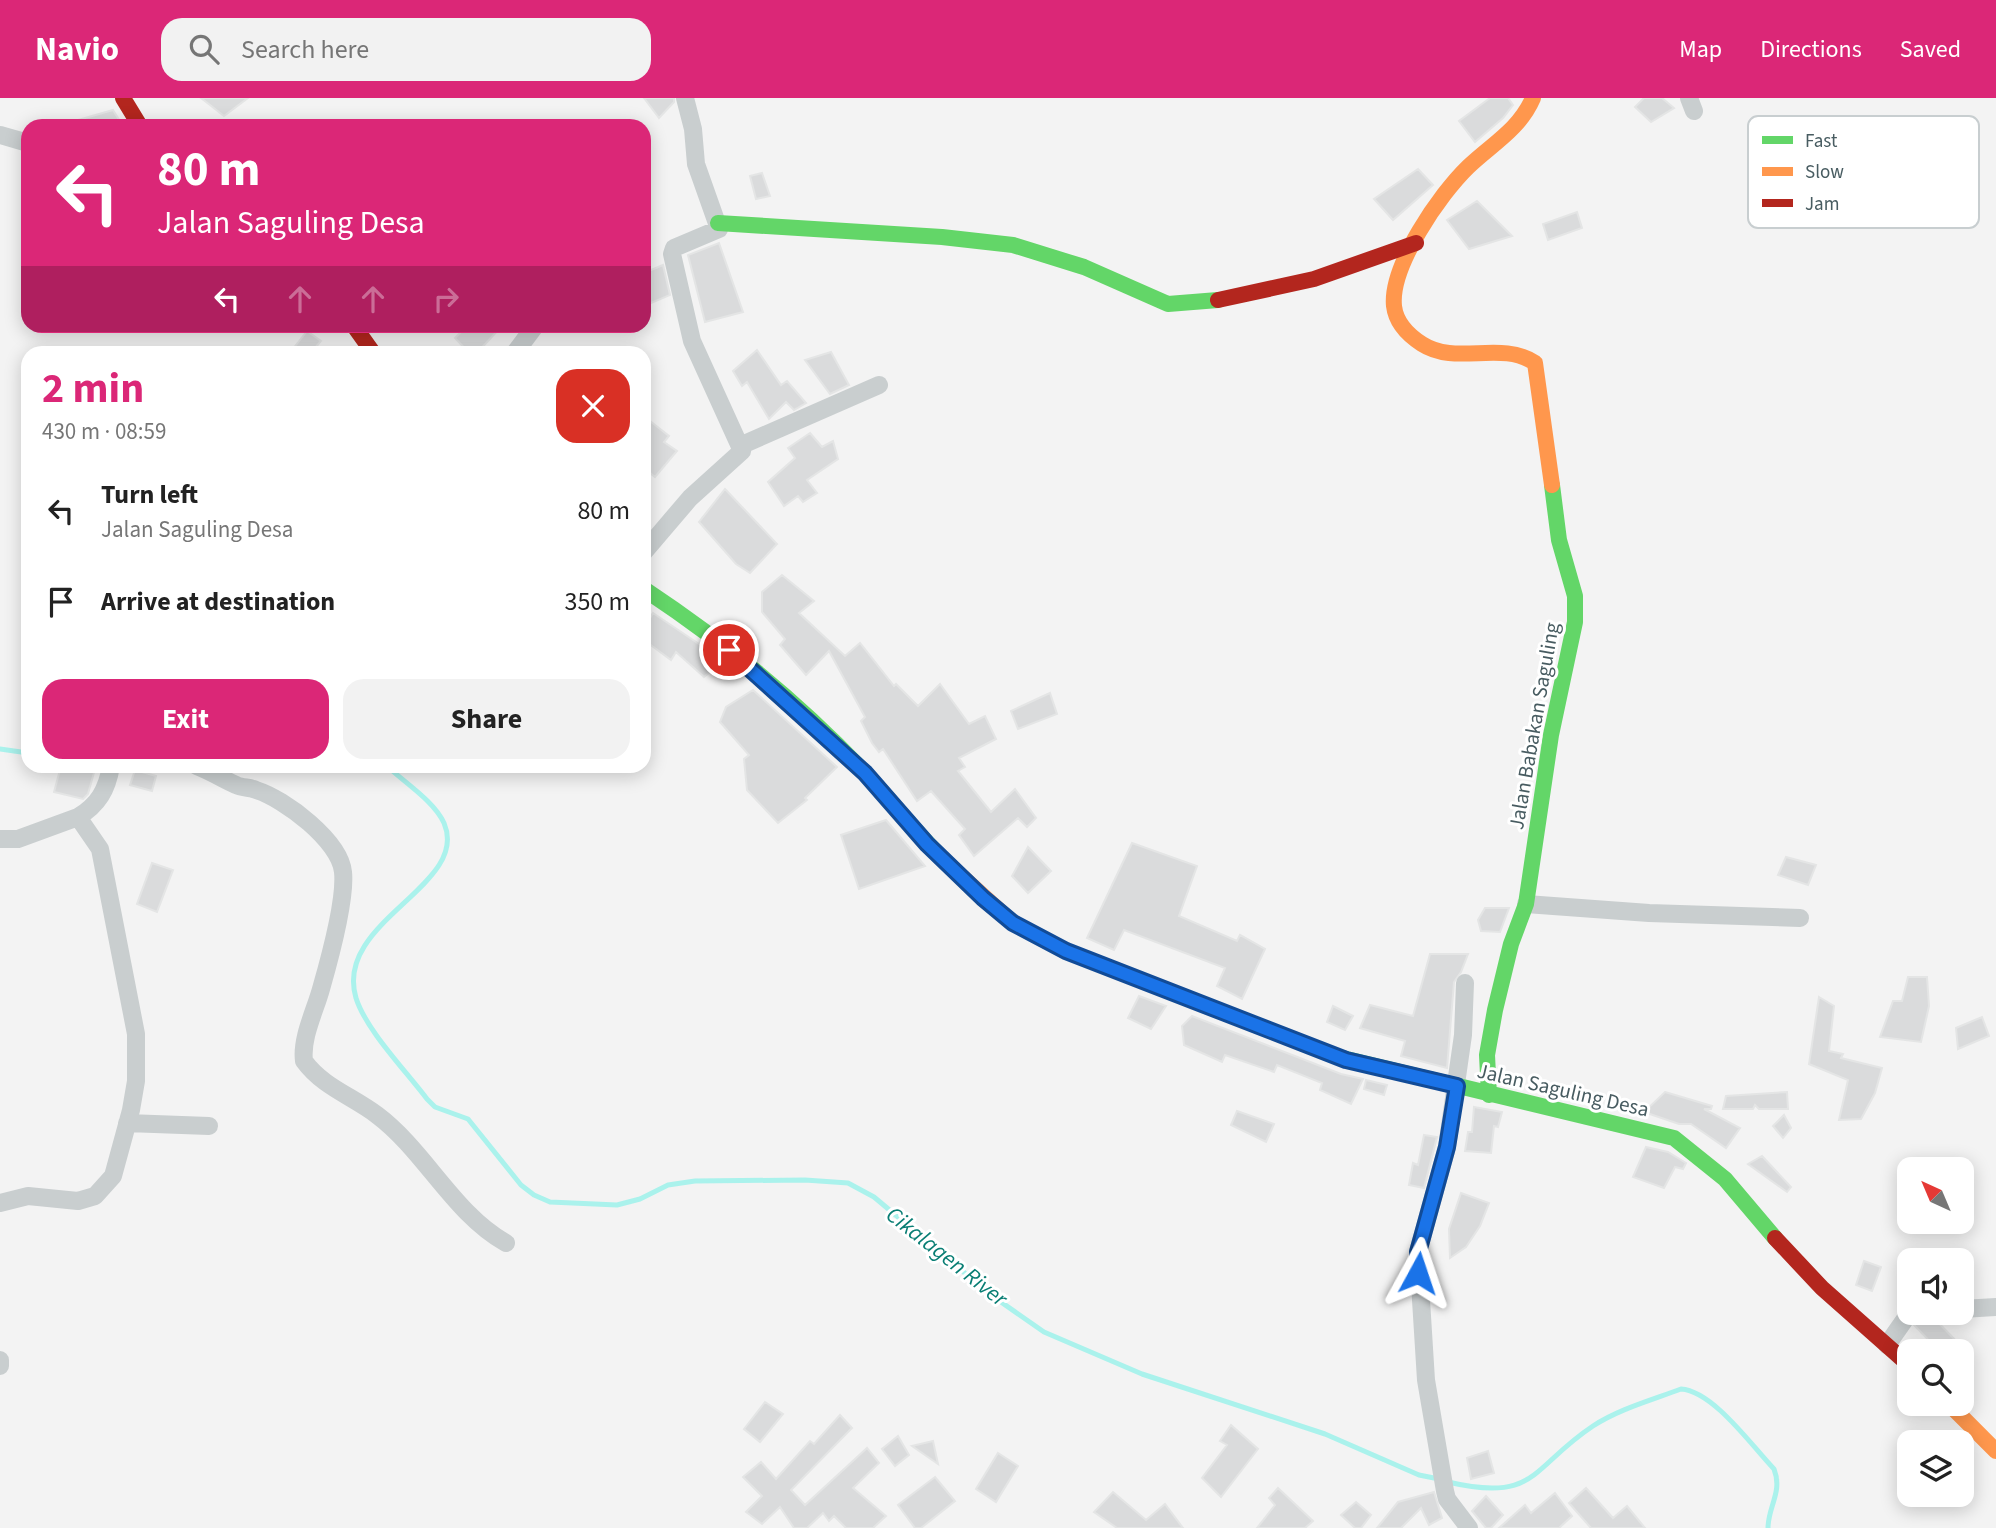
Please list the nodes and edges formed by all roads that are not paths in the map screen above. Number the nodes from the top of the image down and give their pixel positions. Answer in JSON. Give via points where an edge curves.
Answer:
{"nodes":[{"id":1,"x":123,"y":98,"type":"edge"},
{"id":2,"x":685,"y":98,"type":"edge"},
{"id":3,"x":1533,"y":98,"type":"edge"},
{"id":4,"x":136,"y":119,"type":"edge"},
{"id":5,"x":0,"y":135,"type":"edge"},
{"id":6,"x":21,"y":141,"type":"edge"},
{"id":7,"x":718,"y":223,"type":"junction"},
{"id":8,"x":1416,"y":243,"type":"junction"},
{"id":9,"x":879,"y":385,"type":"dead end"},
{"id":10,"x":742,"y":445,"type":"junction"},
{"id":11,"x":651,"y":544,"type":"edge"},
{"id":12,"x":651,"y":594,"type":"edge"},
{"id":13,"x":109,"y":773,"type":"edge"},
{"id":14,"x":211,"y":773,"type":"edge"},
{"id":15,"x":78,"y":817,"type":"junction"},
{"id":16,"x":0,"y":839,"type":"edge"},
{"id":17,"x":1526,"y":904,"type":"junction"},
{"id":18,"x":1800,"y":918,"type":"dead end"},
{"id":19,"x":1465,"y":983,"type":"dead end"},
{"id":20,"x":1457,"y":1086,"type":"junction"},
{"id":21,"x":1489,"y":1095,"type":"junction"},
{"id":22,"x":127,"y":1123,"type":"junction"},
{"id":23,"x":209,"y":1126,"type":"dead end"},
{"id":24,"x":0,"y":1203,"type":"edge"},
{"id":25,"x":506,"y":1243,"type":"dead end"},
{"id":26,"x":1996,"y":1307,"type":"edge"},
{"id":27,"x":1974,"y":1308,"type":"edge"},
{"id":28,"x":1901,"y":1325,"type":"edge"},
{"id":29,"x":1888,"y":1345,"type":"junction"},
{"id":30,"x":1897,"y":1354,"type":"edge"},
{"id":31,"x":0,"y":1360,"type":"edge"},
{"id":32,"x":0,"y":1366,"type":"edge"},
{"id":33,"x":1961,"y":1416,"type":"edge"},
{"id":34,"x":1996,"y":1451,"type":"edge"},
{"id":35,"x":1469,"y":1528,"type":"edge"}],
"edges":[{"from":1,"to":4,"type":"street"},
{"from":2,"to":7,"type":"street","via":[[696,164]]},
{"from":3,"to":8,"type":"street","via":[[1527,116],[1467,168],[1444,196]]},
{"from":5,"to":6,"type":"street"},
{"from":7,"to":8,"type":"street","via":[[1013,245],[1084,267],[1168,304],[1213,301],[1314,279]]},
{"from":7,"to":10,"type":"street","via":[[717,231],[674,248],[671,254],[692,341]]},
{"from":8,"to":17,"type":"street","name":"Jalan Babakan Saguling","via":[[1398,279],[1394,300],[1395,315],[1408,334],[1443,354],[1519,353],[1535,363],[1559,540],[1575,596],[1575,622],[1551,735]]},
{"from":9,"to":10,"type":"street"},
{"from":10,"to":11,"type":"street","via":[[741,453],[690,498]]},
{"from":12,"to":20,"type":"street","name":"Jalan Saguling Desa","via":[[711,634],[785,698],[865,773],[927,844],[1013,923],[1066,951],[1346,1060]]},
{"from":13,"to":15,"type":"street","via":[[103,794],[92,809]]},
{"from":14,"to":25,"type":"street","via":[[287,806],[320,833],[339,858],[342,888],[304,1061],[332,1089],[379,1116],[481,1226]]},
{"from":15,"to":16,"type":"street","via":[[18,839]]},
{"from":15,"to":22,"type":"street","via":[[100,849],[136,1034],[136,1081]]},
{"from":17,"to":18,"type":"street"},
{"from":17,"to":21,"type":"street","name":"Jalan Babakan Saguling","via":[[1495,1010],[1487,1055]]},
{"from":19,"to":20,"type":"street"},
{"from":20,"to":21,"type":"street","name":"Jalan Saguling Desa"},
{"from":20,"to":35,"type":"street","via":[[1447,1147],[1418,1252],[1426,1380],[1445,1490]]},
{"from":21,"to":29,"type":"street","name":"Jalan Saguling Desa","via":[[1674,1138],[1701,1154],[1794,1261]]},
{"from":22,"to":23,"type":"street"},
{"from":22,"to":24,"type":"street","via":[[113,1176],[95,1196],[78,1201],[28,1196]]},
{"from":26,"to":27,"type":"street"},
{"from":28,"to":29,"type":"street"},
{"from":29,"to":30,"type":"street","name":"Jalan Saguling Desa"},
{"from":31,"to":32,"type":"street"},
{"from":33,"to":34,"type":"street"}]}
